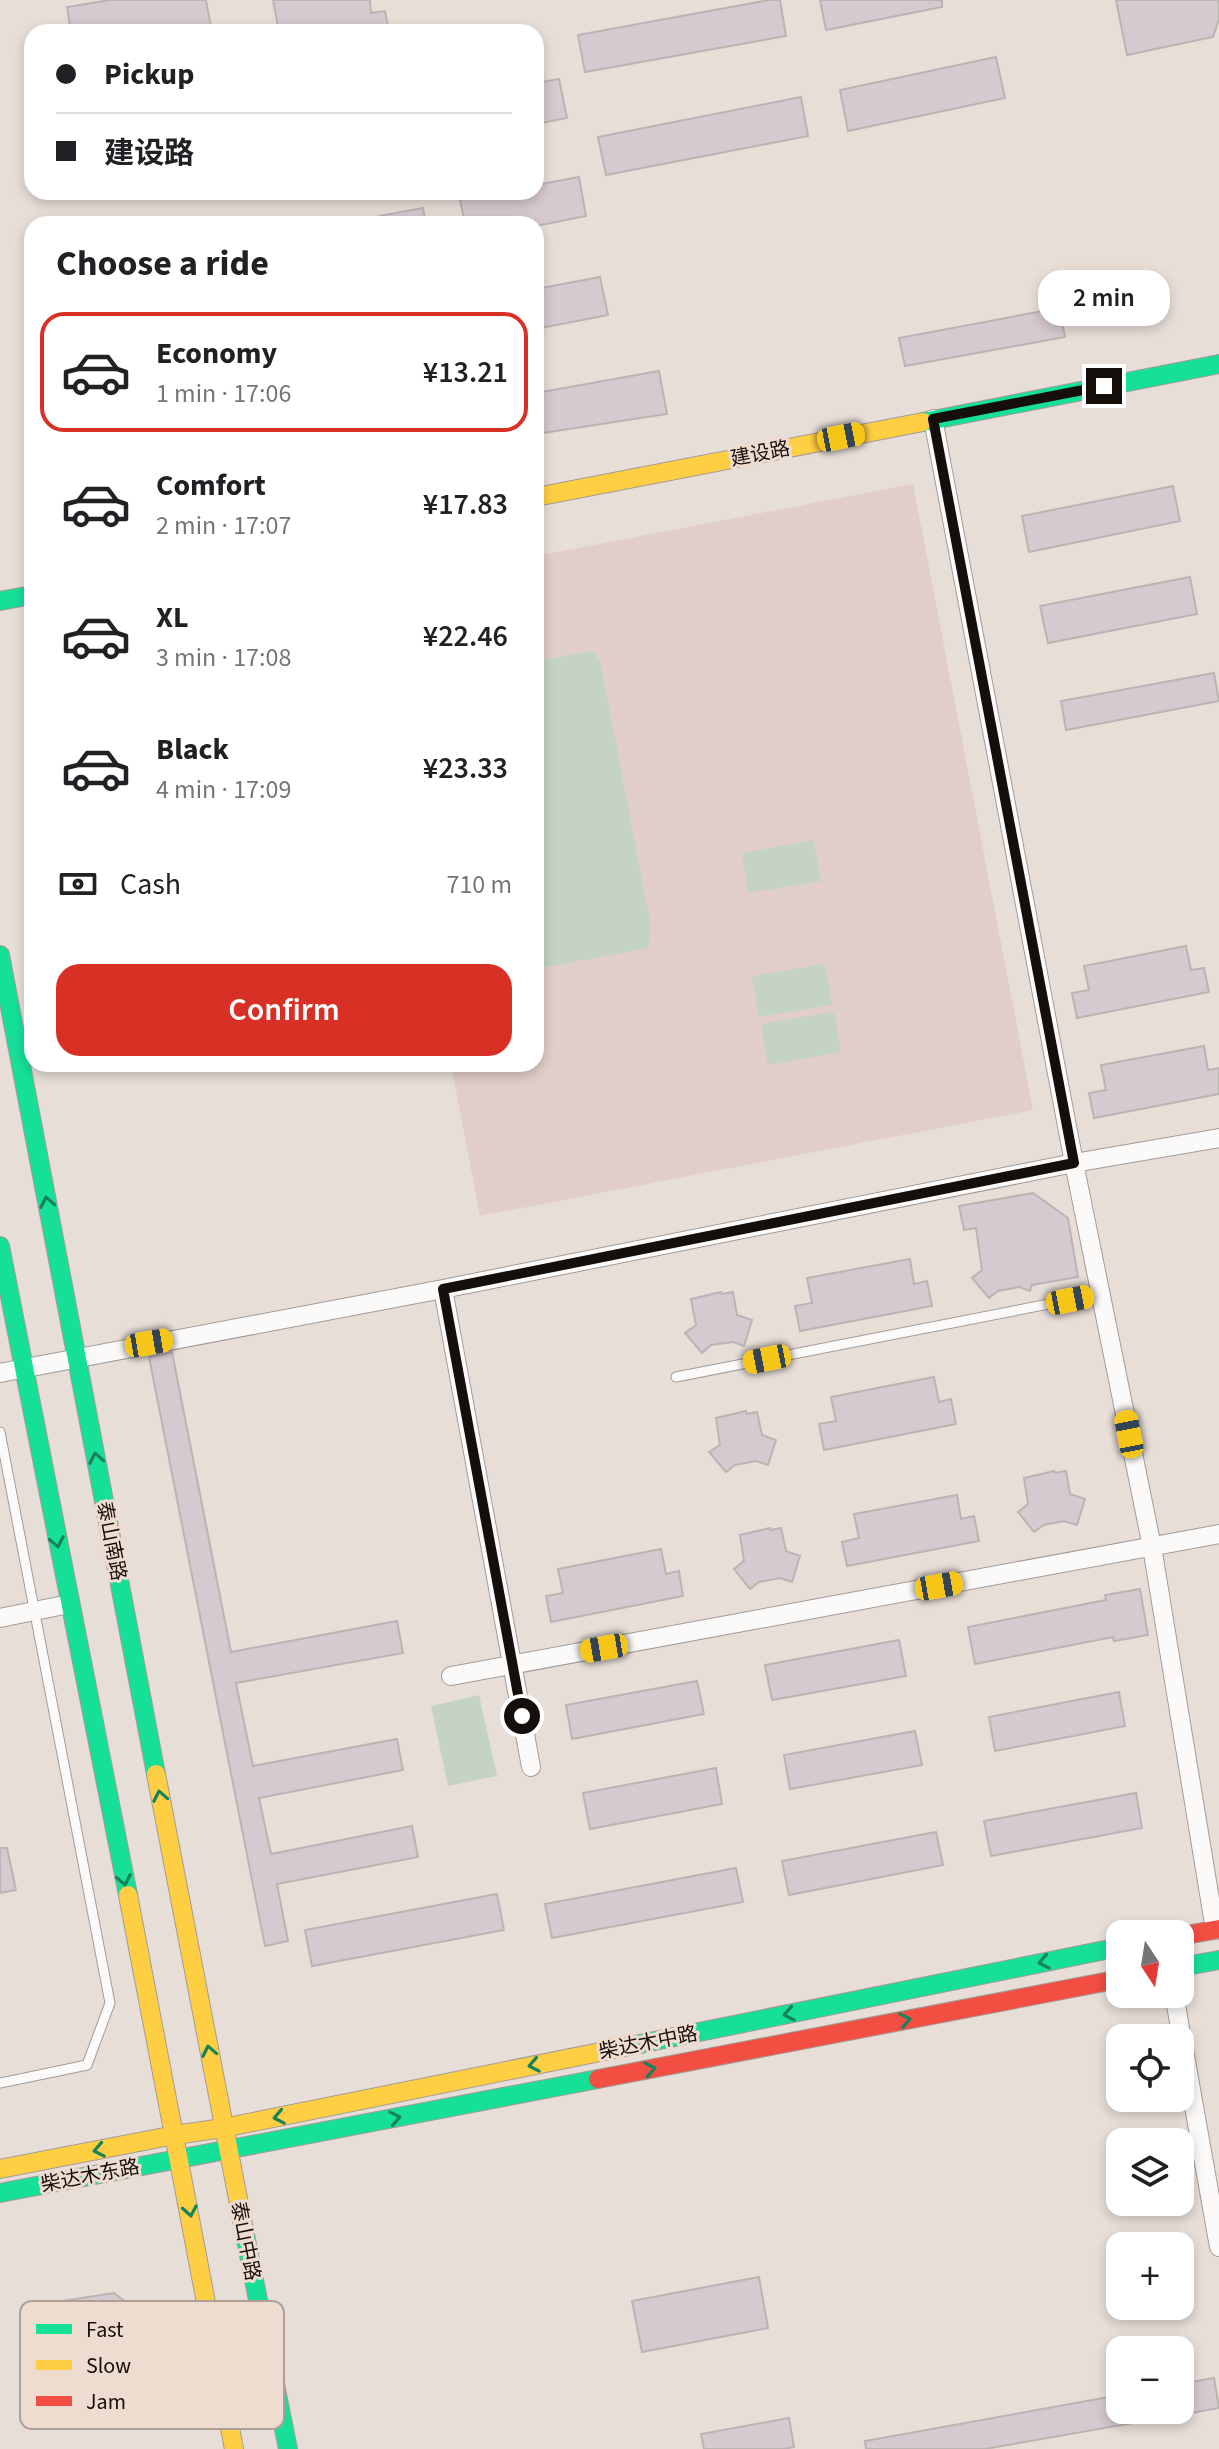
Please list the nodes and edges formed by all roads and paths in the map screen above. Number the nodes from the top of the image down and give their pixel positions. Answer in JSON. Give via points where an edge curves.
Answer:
{"nodes":[{"id":1,"x":1219,"y":364,"type":"edge"},
{"id":2,"x":933,"y":419,"type":"junction"},
{"id":3,"x":544,"y":495,"type":"edge"},
{"id":4,"x":24,"y":596,"type":"edge"},
{"id":5,"x":0,"y":601,"type":"edge"},
{"id":6,"x":0,"y":955,"type":"edge"},
{"id":7,"x":1219,"y":1138,"type":"edge"},
{"id":8,"x":1074,"y":1163,"type":"junction"},
{"id":9,"x":0,"y":1246,"type":"edge"},
{"id":10,"x":2,"y":1271,"type":"edge"},
{"id":11,"x":443,"y":1289,"type":"junction"},
{"id":12,"x":1100,"y":1294,"type":"junction"},
{"id":13,"x":77,"y":1358,"type":"junction"},
{"id":14,"x":24,"y":1369,"type":"junction"},
{"id":15,"x":0,"y":1373,"type":"edge"},
{"id":16,"x":676,"y":1377,"type":"dead end"},
{"id":17,"x":0,"y":1432,"type":"edge"},
{"id":18,"x":1219,"y":1534,"type":"edge"},
{"id":19,"x":1152,"y":1547,"type":"junction"},
{"id":20,"x":69,"y":1604,"type":"junction"},
{"id":21,"x":35,"y":1611,"type":"junction"},
{"id":22,"x":0,"y":1618,"type":"edge"},
{"id":23,"x":512,"y":1665,"type":"junction"},
{"id":24,"x":451,"y":1676,"type":"dead end"},
{"id":25,"x":531,"y":1767,"type":"dead end"},
{"id":26,"x":1217,"y":1929,"type":"edge"},
{"id":27,"x":1194,"y":1933,"type":"edge"},
{"id":28,"x":1106,"y":1950,"type":"edge"},
{"id":29,"x":1219,"y":1960,"type":"edge"},
{"id":30,"x":1194,"y":1964,"type":"edge"},
{"id":31,"x":1106,"y":1982,"type":"edge"},
{"id":32,"x":1176,"y":2008,"type":"edge"},
{"id":33,"x":0,"y":2083,"type":"edge"},
{"id":34,"x":223,"y":2128,"type":"junction"},
{"id":35,"x":175,"y":2135,"type":"junction"},
{"id":36,"x":228,"y":2150,"type":"junction"},
{"id":37,"x":180,"y":2158,"type":"junction"},
{"id":38,"x":0,"y":2169,"type":"edge"},
{"id":39,"x":0,"y":2193,"type":"edge"},
{"id":40,"x":1219,"y":2247,"type":"edge"},
{"id":41,"x":207,"y":2301,"type":"edge"},
{"id":42,"x":258,"y":2301,"type":"edge"},
{"id":43,"x":230,"y":2429,"type":"edge"},
{"id":44,"x":284,"y":2429,"type":"edge"},
{"id":45,"x":234,"y":2449,"type":"edge"},
{"id":46,"x":288,"y":2449,"type":"edge"}],
"edges":[{"from":1,"to":2,"type":"street","name":"建设路"},
{"from":2,"to":3,"type":"street","name":"建设路"},
{"from":2,"to":8,"type":"street"},
{"from":4,"to":5,"type":"street"},
{"from":13,"to":6,"type":"street","name":"泰山南路","one_way":true},
{"from":7,"to":8,"type":"street"},
{"from":8,"to":11,"type":"street"},
{"from":8,"to":12,"type":"street"},
{"from":9,"to":10,"type":"street"},
{"from":10,"to":14,"type":"street"},
{"from":11,"to":13,"type":"street"},
{"from":11,"to":23,"type":"street"},
{"from":12,"to":16,"type":"lane"},
{"from":12,"to":19,"type":"street"},
{"from":13,"to":14,"type":"street"},
{"from":34,"to":13,"type":"street","name":"泰山南路","one_way":true},
{"from":14,"to":15,"type":"street"},
{"from":14,"to":20,"type":"street","one_way":true},
{"from":17,"to":21,"type":"lane"},
{"from":18,"to":19,"type":"street"},
{"from":19,"to":23,"type":"street"},
{"from":19,"to":26,"type":"street"},
{"from":20,"to":21,"type":"street"},
{"from":20,"to":35,"type":"street","one_way":true},
{"from":21,"to":22,"type":"street"},
{"from":21,"to":33,"type":"lane","via":[[110,2003],[87,2065]]},
{"from":23,"to":24,"type":"street"},
{"from":23,"to":25,"type":"street"},
{"from":26,"to":27,"type":"street"},
{"from":28,"to":34,"type":"street","name":"柴达木中路","one_way":true},
{"from":29,"to":30,"type":"street"},
{"from":36,"to":31,"type":"street","name":"柴达木中路","one_way":true},
{"from":32,"to":40,"type":"street"},
{"from":34,"to":35,"type":"street","name":"柴达木中路"},
{"from":34,"to":36,"type":"street","name":"泰山中路"},
{"from":35,"to":37,"type":"street"},
{"from":35,"to":38,"type":"street","name":"柴达木东路","one_way":true},
{"from":36,"to":37,"type":"street","name":"柴达木中路"},
{"from":36,"to":42,"type":"street","name":"泰山中路"},
{"from":37,"to":39,"type":"street","name":"柴达木东路"},
{"from":37,"to":41,"type":"street","one_way":true},
{"from":43,"to":45,"type":"street","one_way":true},
{"from":44,"to":46,"type":"street","name":"泰山中路"}]}
